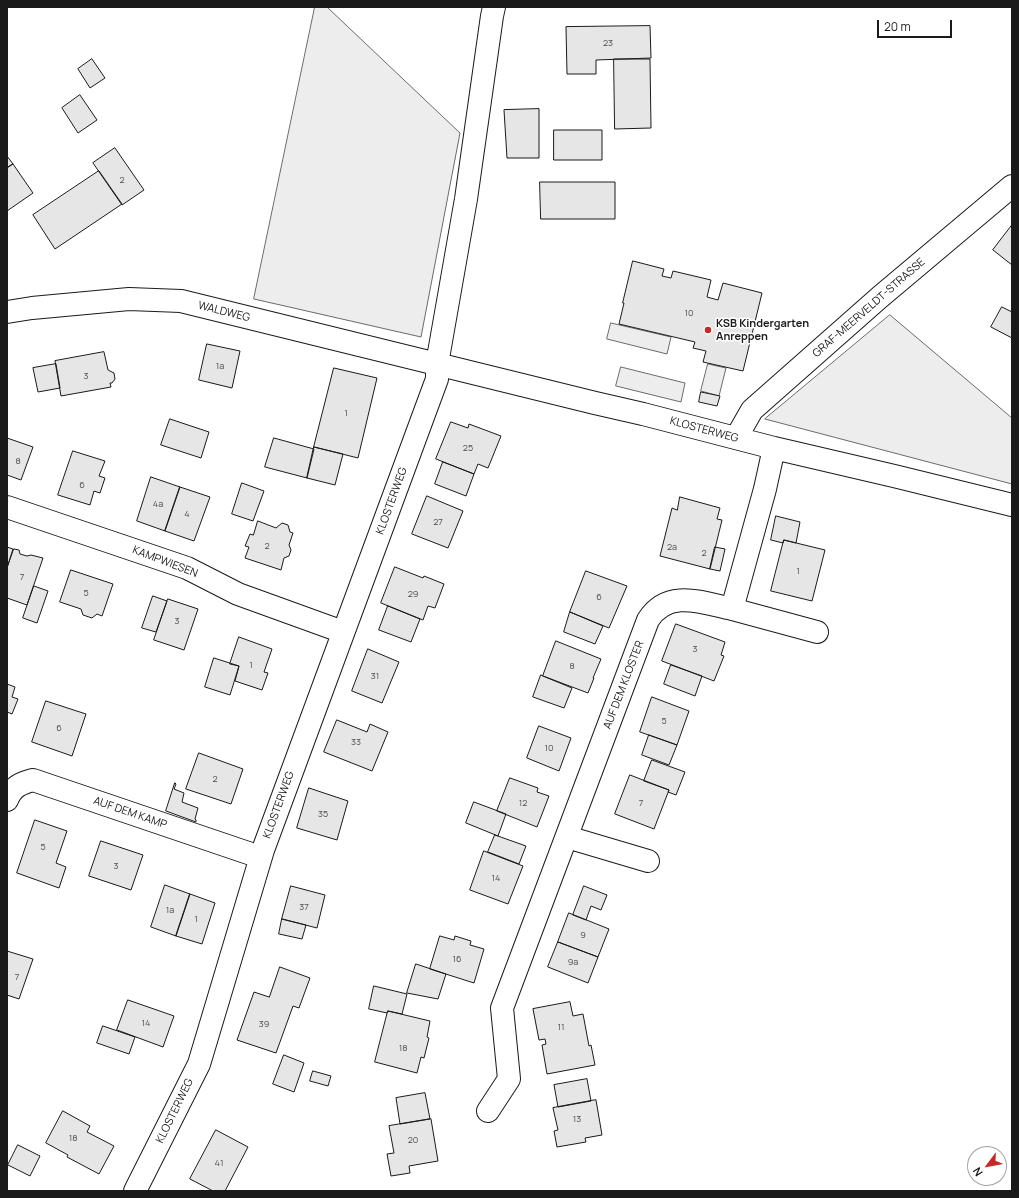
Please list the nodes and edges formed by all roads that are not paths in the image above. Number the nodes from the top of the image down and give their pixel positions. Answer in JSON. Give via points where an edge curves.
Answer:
{"nodes":[{"id":1,"x":494,"y":7,"type":"edge"},
{"id":2,"x":1012,"y":186,"type":"edge"},
{"id":3,"x":7,"y":312,"type":"edge"},
{"id":4,"x":437,"y":364,"type":"junction"},
{"id":5,"x":736,"y":438,"type":"junction"},
{"id":6,"x":774,"y":448,"type":"junction"},
{"id":7,"x":1012,"y":506,"type":"edge"},
{"id":8,"x":7,"y":507,"type":"edge"},
{"id":9,"x":732,"y":610,"type":"junction"},
{"id":10,"x":343,"y":632,"type":"junction"},
{"id":11,"x":817,"y":632,"type":"dead end"},
{"id":12,"x":7,"y":800,"type":"edge"},
{"id":13,"x":567,"y":837,"type":"junction"},
{"id":14,"x":260,"y":857,"type":"junction"},
{"id":15,"x":648,"y":861,"type":"dead end"},
{"id":16,"x":488,"y":1110,"type":"dead end"},
{"id":17,"x":135,"y":1191,"type":"edge"}],
"edges":[{"from":1,"to":4,"type":"street","via":[[466,199]]},
{"from":2,"to":5,"type":"street","name":"GRAF-MEERVELDT-STRASSE","via":[[880,296],[752,410]]},
{"from":3,"to":4,"type":"street","name":"WALDWEG","via":[[129,298],[181,301]]},
{"from":4,"to":5,"type":"street","name":"KLOSTERWEG"},
{"from":4,"to":10,"type":"street","name":"KLOSTERWEG","via":[[437,379]]},
{"from":5,"to":6,"type":"street","name":"KLOSTERWEG"},
{"from":6,"to":7,"type":"street","name":"KLOSTERWEG"},
{"from":6,"to":9,"type":"street"},
{"from":8,"to":10,"type":"street","name":"KAMPWIESEN","via":[[187,568],[238,594]]},
{"from":9,"to":11,"type":"street","name":"AUF DEM KLOSTER"},
{"from":9,"to":13,"type":"street","name":"AUF DEM KLOSTER","via":[[685,599],[659,606],[653,612]]},
{"from":10,"to":14,"type":"street","name":"KLOSTERWEG"},
{"from":12,"to":14,"type":"street","name":"AUF DEM KAMP","via":[[19,784],[34,780]]},
{"from":13,"to":15,"type":"street"},
{"from":13,"to":16,"type":"street","name":"AUF DEM KLOSTER","via":[[502,1008],[509,1079]]},
{"from":14,"to":17,"type":"street","name":"KLOSTERWEG","via":[[199,1064]]}]}
